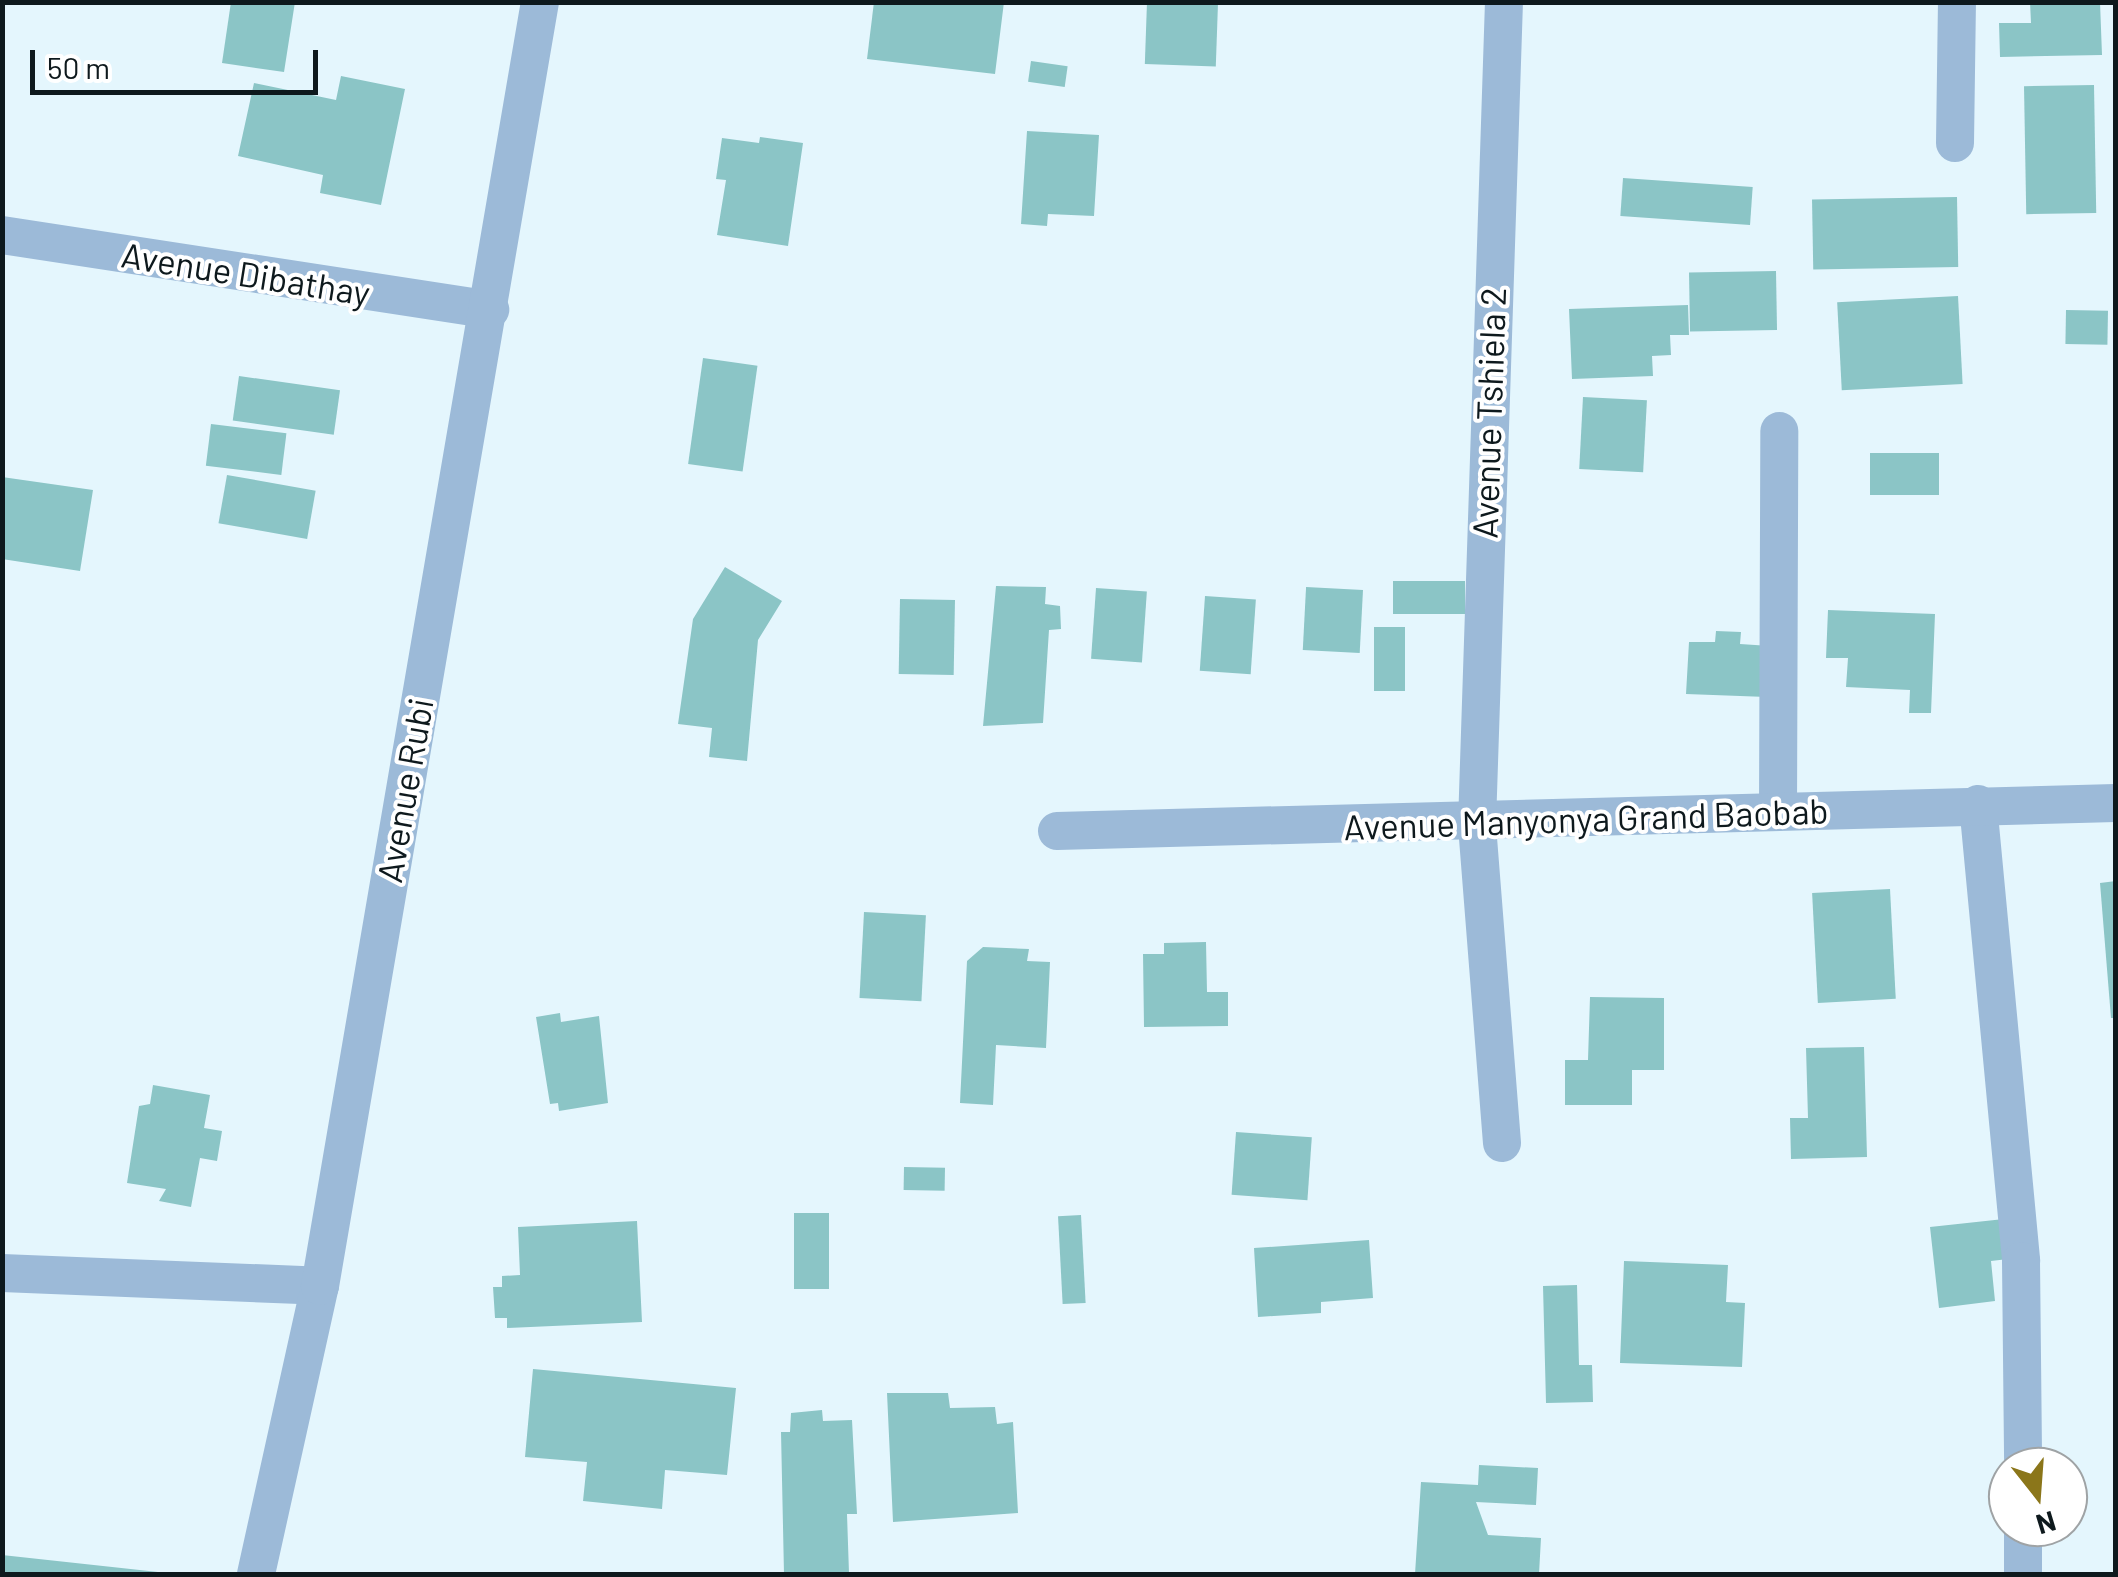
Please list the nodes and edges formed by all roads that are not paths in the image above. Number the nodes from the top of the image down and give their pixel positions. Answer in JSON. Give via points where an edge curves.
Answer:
{"nodes":[{"id":1,"x":540,"y":2,"type":"edge"},
{"id":2,"x":1504,"y":2,"type":"edge"},
{"id":3,"x":1956,"y":2,"type":"edge"},
{"id":4,"x":1955,"y":143,"type":"dead end"},
{"id":5,"x":2,"y":236,"type":"edge"},
{"id":6,"x":490,"y":310,"type":"junction"},
{"id":7,"x":1779,"y":431,"type":"dead end"},
{"id":8,"x":2116,"y":803,"type":"edge"},
{"id":9,"x":1978,"y":804,"type":"junction"},
{"id":10,"x":1778,"y":812,"type":"junction"},
{"id":11,"x":1477,"y":824,"type":"junction"},
{"id":12,"x":1058,"y":832,"type":"dead end"},
{"id":13,"x":1502,"y":1143,"type":"dead end"},
{"id":14,"x":2,"y":1273,"type":"edge"},
{"id":15,"x":320,"y":1286,"type":"junction"},
{"id":16,"x":2022,"y":1447,"type":"edge"},
{"id":17,"x":2023,"y":1547,"type":"edge"},
{"id":18,"x":256,"y":1574,"type":"edge"},
{"id":19,"x":2023,"y":1574,"type":"edge"}],
"edges":[{"from":1,"to":6,"type":"street","name":"Avenue Rubi"},
{"from":2,"to":11,"type":"street","name":"Avenue Tshiela 2"},
{"from":3,"to":4,"type":"street"},
{"from":5,"to":6,"type":"street","name":"Avenue Dibathay"},
{"from":6,"to":15,"type":"street","name":"Avenue Rubi"},
{"from":7,"to":10,"type":"street"},
{"from":8,"to":9,"type":"street","name":"Avenue Manyonya Grand Baobab"},
{"from":9,"to":10,"type":"street","name":"Avenue Manyonya Grand Baobab"},
{"from":9,"to":16,"type":"street","via":[[2021,1261]]},
{"from":10,"to":11,"type":"street","name":"Avenue Manyonya Grand Baobab"},
{"from":11,"to":12,"type":"street","name":"Avenue Manyonya Grand Baobab"},
{"from":11,"to":13,"type":"street","name":"Avenue Tshiela 2"},
{"from":14,"to":15,"type":"street"},
{"from":15,"to":18,"type":"street","name":"Avenue Rubi"},
{"from":17,"to":19,"type":"street"}]}
